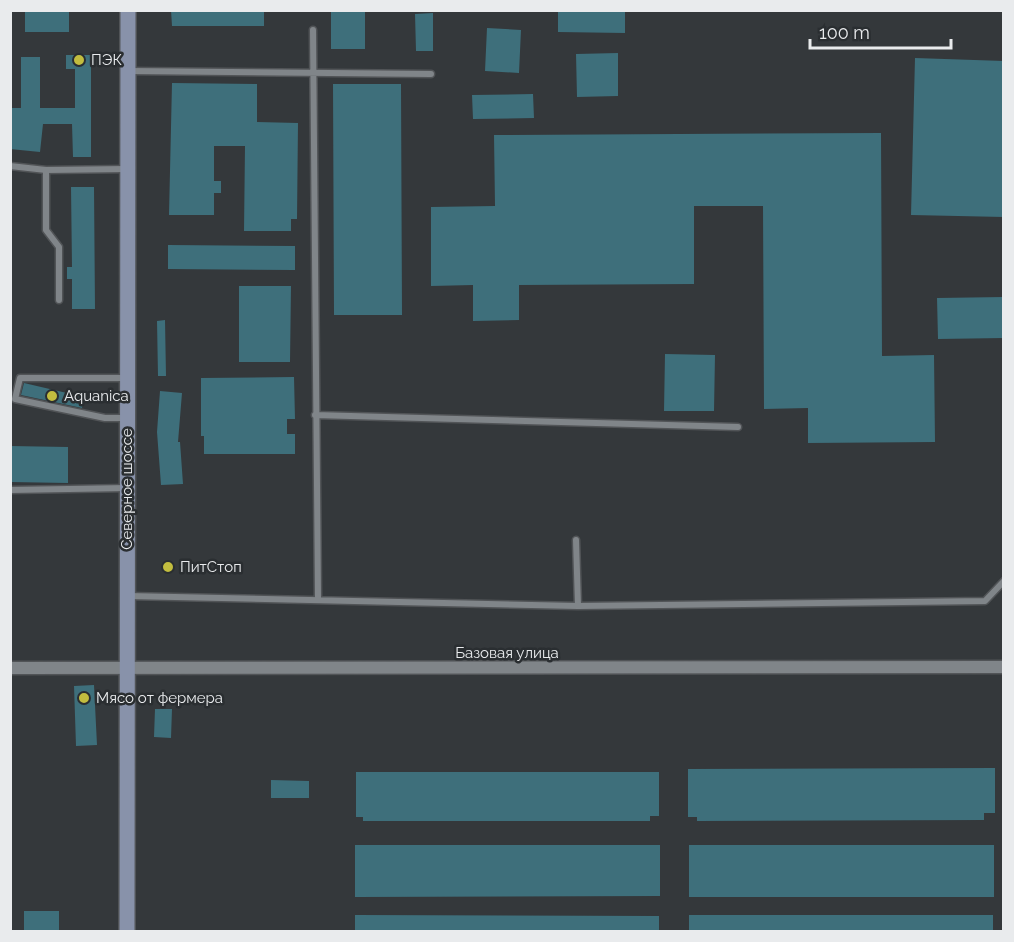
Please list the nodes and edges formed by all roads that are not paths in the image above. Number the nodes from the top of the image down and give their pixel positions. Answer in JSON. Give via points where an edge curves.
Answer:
{"nodes":[{"id":1,"x":128,"y":10,"type":"edge"},
{"id":2,"x":313,"y":30,"type":"dead end"},
{"id":3,"x":128,"y":71,"type":"junction"},
{"id":4,"x":313,"y":74,"type":"junction"},
{"id":5,"x":431,"y":74,"type":"dead end"},
{"id":6,"x":10,"y":166,"type":"edge"},
{"id":7,"x":128,"y":169,"type":"junction"},
{"id":8,"x":46,"y":170,"type":"junction"},
{"id":9,"x":59,"y":300,"type":"dead end"},
{"id":10,"x":128,"y":378,"type":"junction"},
{"id":11,"x":315,"y":416,"type":"junction"},
{"id":12,"x":127,"y":418,"type":"junction"},
{"id":13,"x":738,"y":427,"type":"dead end"},
{"id":14,"x":127,"y":488,"type":"junction"},
{"id":15,"x":10,"y":490,"type":"edge"},
{"id":16,"x":576,"y":540,"type":"dead end"},
{"id":17,"x":1004,"y":581,"type":"edge"},
{"id":18,"x":127,"y":596,"type":"junction"},
{"id":19,"x":318,"y":598,"type":"junction"},
{"id":20,"x":578,"y":606,"type":"junction"},
{"id":21,"x":1004,"y":667,"type":"edge"},
{"id":22,"x":10,"y":668,"type":"edge"},
{"id":23,"x":126,"y":669,"type":"junction"},
{"id":24,"x":127,"y":932,"type":"edge"}],
"edges":[{"from":1,"to":3,"type":"main road","name":"Северное шоссе"},
{"from":2,"to":4,"type":"lane"},
{"from":3,"to":4,"type":"lane"},
{"from":3,"to":7,"type":"main road","name":"Северное шоссе"},
{"from":4,"to":5,"type":"lane"},
{"from":4,"to":11,"type":"lane"},
{"from":6,"to":8,"type":"lane"},
{"from":7,"to":8,"type":"lane"},
{"from":7,"to":10,"type":"main road","name":"Северное шоссе"},
{"from":8,"to":9,"type":"lane","via":[[46,230],[59,247]]},
{"from":10,"to":12,"type":"main road","name":"Северное шоссе"},
{"from":10,"to":12,"type":"lane","via":[[20,378],[15,399],[105,418]]},
{"from":11,"to":13,"type":"lane"},
{"from":11,"to":19,"type":"lane"},
{"from":12,"to":14,"type":"main road","name":"Северное шоссе"},
{"from":14,"to":15,"type":"lane"},
{"from":14,"to":18,"type":"main road","name":"Северное шоссе"},
{"from":16,"to":20,"type":"lane"},
{"from":17,"to":20,"type":"lane","via":[[985,601]]},
{"from":18,"to":19,"type":"lane"},
{"from":18,"to":23,"type":"main road","name":"Северное шоссе"},
{"from":19,"to":20,"type":"lane"},
{"from":21,"to":23,"type":"street","name":"Базовая улица"},
{"from":22,"to":23,"type":"street","name":"Базовая улица"},
{"from":23,"to":24,"type":"main road","name":"Северное шоссе"}]}
